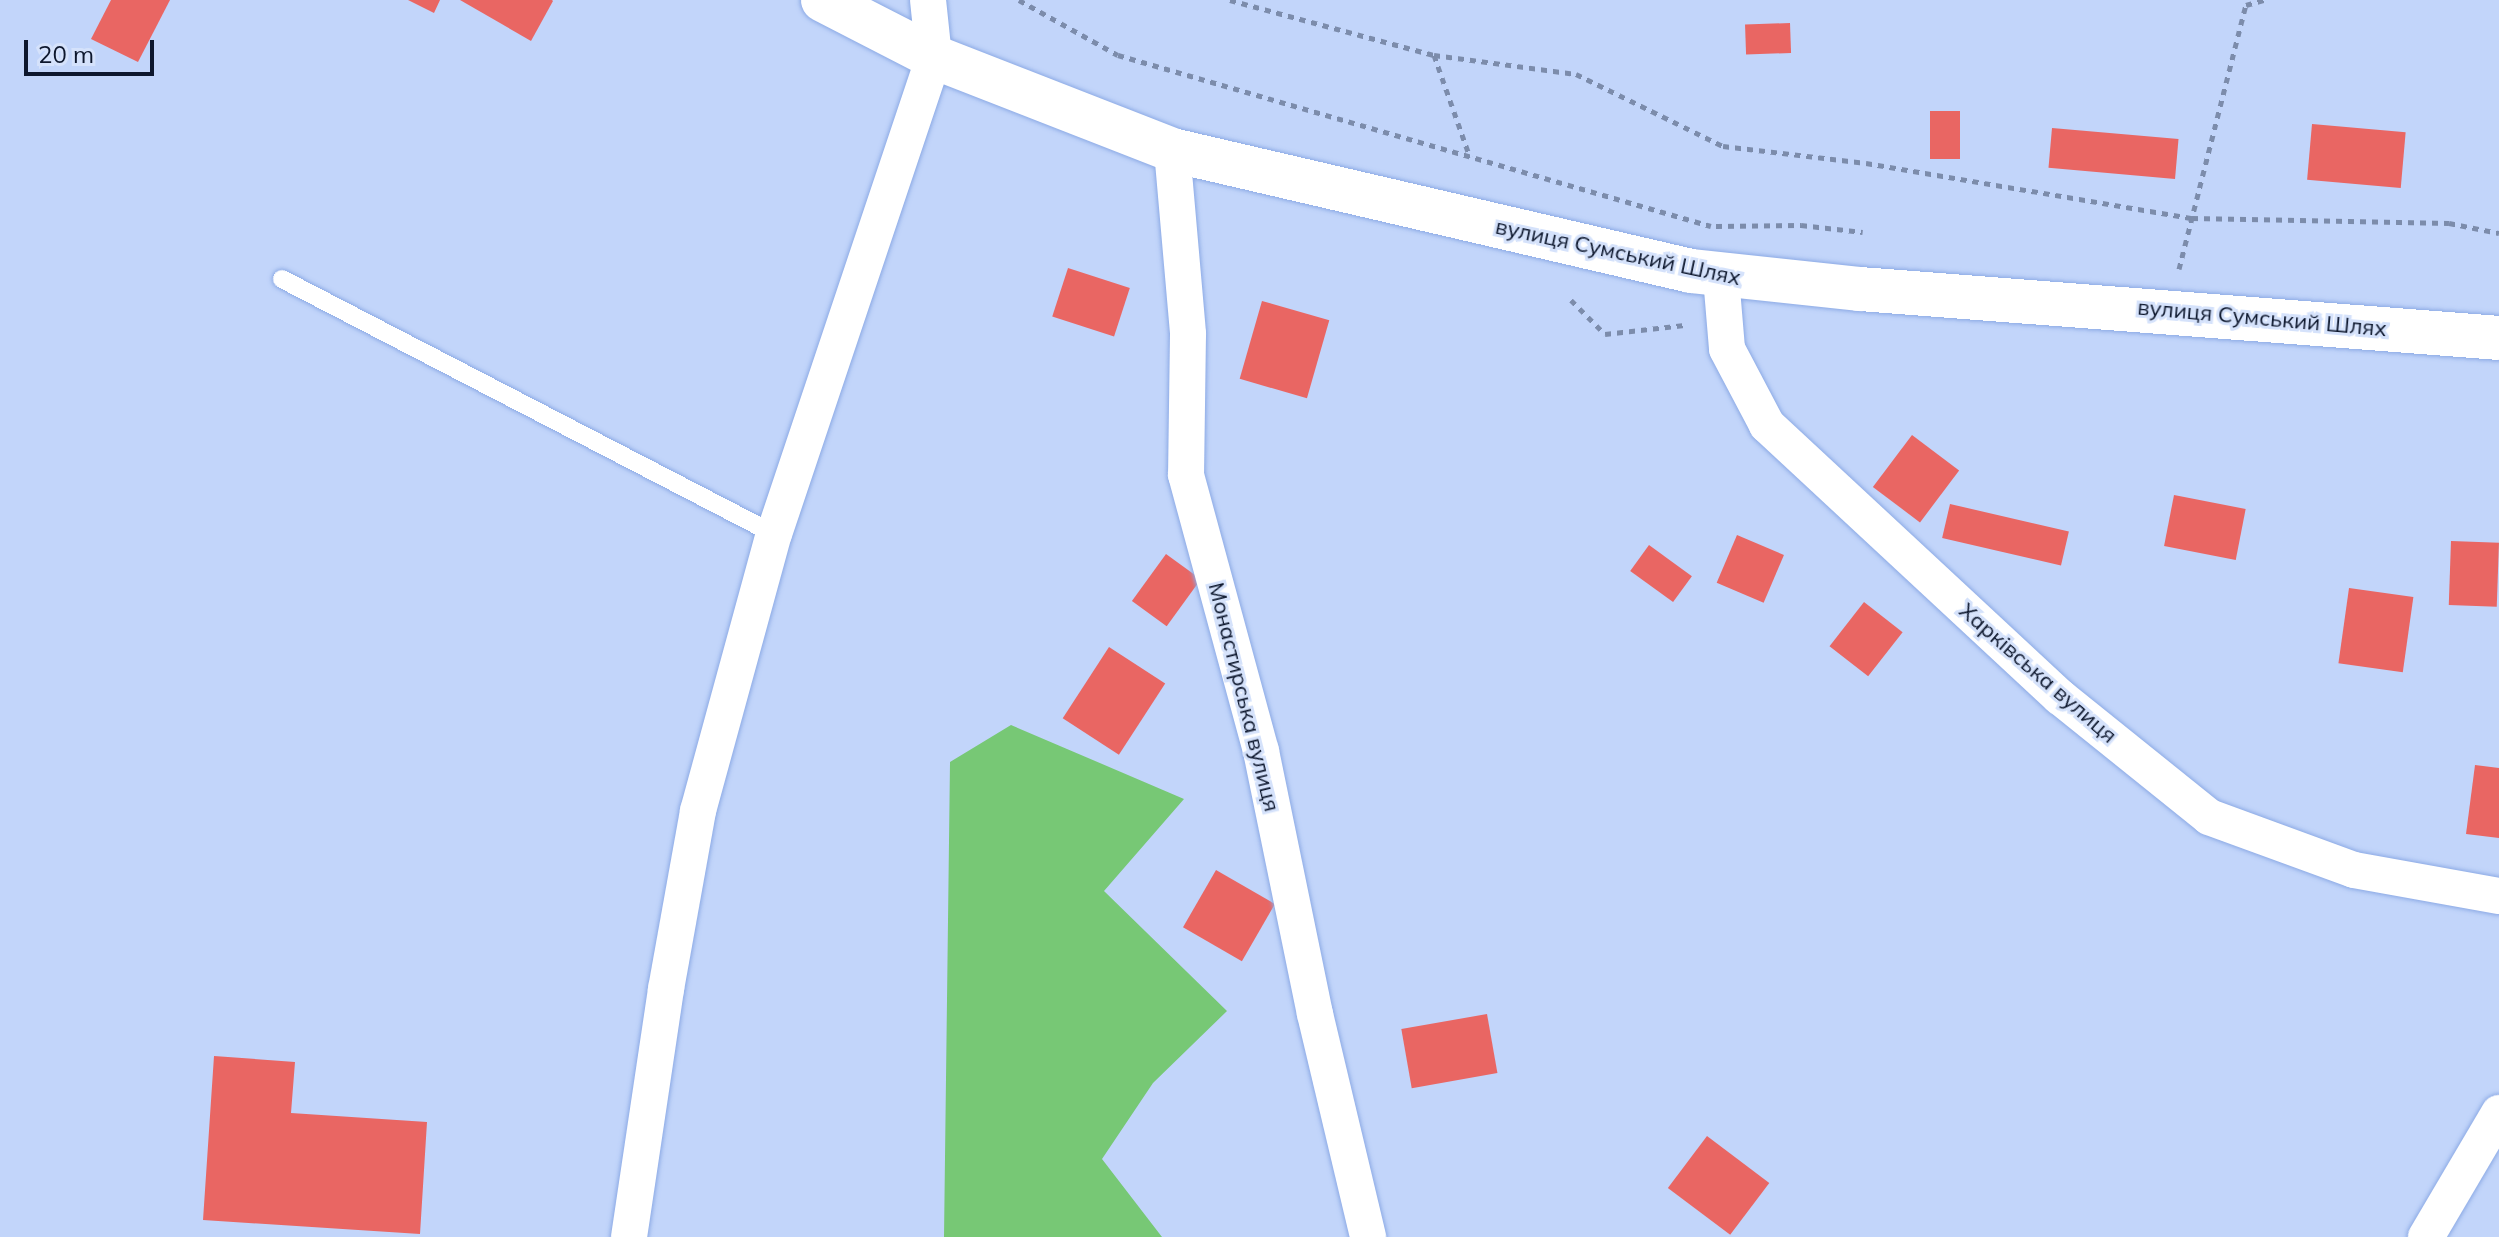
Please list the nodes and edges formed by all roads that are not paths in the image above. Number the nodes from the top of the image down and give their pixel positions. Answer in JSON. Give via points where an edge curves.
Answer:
{"nodes":[{"id":1,"x":823,"y":0,"type":"edge"},
{"id":2,"x":928,"y":0,"type":"edge"},
{"id":3,"x":934,"y":57,"type":"junction"},
{"id":4,"x":1172,"y":150,"type":"junction"},
{"id":5,"x":1721,"y":277,"type":"junction"},
{"id":6,"x":282,"y":279,"type":"dead end"},
{"id":7,"x":2499,"y":338,"type":"edge"},
{"id":8,"x":774,"y":534,"type":"junction"},
{"id":9,"x":2499,"y":896,"type":"edge"},
{"id":10,"x":2499,"y":1113,"type":"edge"},
{"id":11,"x":629,"y":1237,"type":"edge"},
{"id":12,"x":1368,"y":1237,"type":"edge"},
{"id":13,"x":2426,"y":1237,"type":"edge"}],
"edges":[{"from":1,"to":3,"type":"main road","name":"вулиця Сумський Шлях"},
{"from":2,"to":3,"type":"street"},
{"from":3,"to":4,"type":"main road","name":"вулиця Сумський Шлях"},
{"from":3,"to":8,"type":"street"},
{"from":4,"to":5,"type":"main road","name":"вулиця Сумський Шлях"},
{"from":4,"to":12,"type":"street","name":"Монастирська вулиця","via":[[1188,334],[1186,475],[1261,751]]},
{"from":5,"to":7,"type":"main road","name":"вулиця Сумський Шлях"},
{"from":5,"to":9,"type":"street","name":"Харківська вулиця","via":[[1727,349],[1767,425],[2060,697],[2209,817],[2354,870]]},
{"from":6,"to":8,"type":"lane"},
{"from":8,"to":11,"type":"street","via":[[698,811]]},
{"from":10,"to":13,"type":"street"}]}
